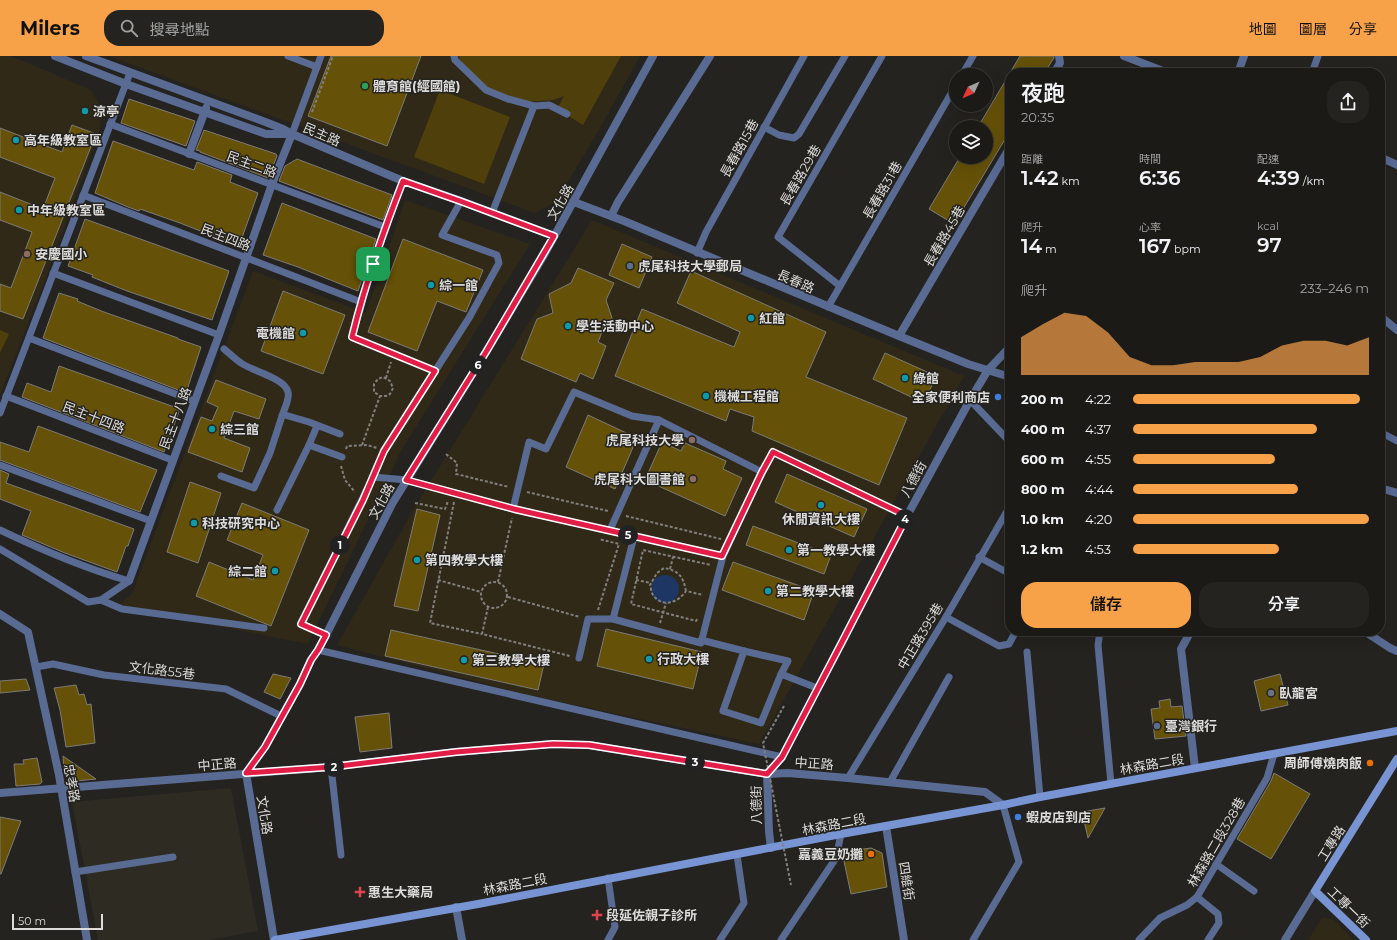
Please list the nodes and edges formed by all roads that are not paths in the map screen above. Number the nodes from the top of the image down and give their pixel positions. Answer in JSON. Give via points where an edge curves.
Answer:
{"nodes":[{"id":1,"x":54,"y":56,"type":"edge"},
{"id":2,"x":86,"y":56,"type":"edge"},
{"id":3,"x":288,"y":56,"type":"edge"},
{"id":4,"x":321,"y":56,"type":"edge"},
{"id":5,"x":454,"y":56,"type":"edge"},
{"id":6,"x":653,"y":56,"type":"edge"},
{"id":7,"x":710,"y":56,"type":"edge"},
{"id":8,"x":804,"y":56,"type":"edge"},
{"id":9,"x":845,"y":56,"type":"edge"},
{"id":10,"x":882,"y":56,"type":"edge"},
{"id":11,"x":973,"y":56,"type":"edge"},
{"id":12,"x":1059,"y":56,"type":"edge"},
{"id":13,"x":1124,"y":56,"type":"edge"},
{"id":14,"x":1244,"y":56,"type":"edge"},
{"id":15,"x":1318,"y":56,"type":"edge"},
{"id":16,"x":100,"y":58,"type":"edge"},
{"id":17,"x":1137,"y":58,"type":"edge"},
{"id":18,"x":317,"y":67,"type":"junction"},
{"id":19,"x":966,"y":68,"type":"edge"},
{"id":20,"x":1057,"y":68,"type":"edge"},
{"id":21,"x":1158,"y":68,"type":"edge"},
{"id":22,"x":1240,"y":68,"type":"edge"},
{"id":23,"x":1314,"y":68,"type":"edge"},
{"id":24,"x":95,"y":72,"type":"junction"},
{"id":25,"x":130,"y":73,"type":"junction"},
{"id":26,"x":126,"y":84,"type":"junction"},
{"id":27,"x":949,"y":97,"type":"edge"},
{"id":28,"x":208,"y":101,"type":"junction"},
{"id":29,"x":534,"y":106,"type":"junction"},
{"id":30,"x":204,"y":112,"type":"junction"},
{"id":31,"x":567,"y":114,"type":"dead end"},
{"id":32,"x":110,"y":124,"type":"junction"},
{"id":33,"x":764,"y":127,"type":"junction"},
{"id":34,"x":292,"y":134,"type":"junction"},
{"id":35,"x":189,"y":154,"type":"junction"},
{"id":36,"x":1005,"y":156,"type":"edge"},
{"id":37,"x":1385,"y":159,"type":"edge"},
{"id":38,"x":1397,"y":164,"type":"edge"},
{"id":39,"x":403,"y":181,"type":"junction"},
{"id":40,"x":272,"y":184,"type":"junction"},
{"id":41,"x":83,"y":195,"type":"junction"},
{"id":42,"x":460,"y":201,"type":"junction"},
{"id":43,"x":574,"y":202,"type":"junction"},
{"id":44,"x":492,"y":213,"type":"junction"},
{"id":45,"x":611,"y":216,"type":"junction"},
{"id":46,"x":385,"y":227,"type":"junction"},
{"id":47,"x":554,"y":236,"type":"junction"},
{"id":48,"x":697,"y":252,"type":"junction"},
{"id":49,"x":245,"y":258,"type":"junction"},
{"id":50,"x":53,"y":273,"type":"junction"},
{"id":51,"x":840,"y":286,"type":"junction"},
{"id":52,"x":360,"y":302,"type":"junction"},
{"id":53,"x":828,"y":307,"type":"junction"},
{"id":54,"x":1385,"y":320,"type":"edge"},
{"id":55,"x":1397,"y":330,"type":"edge"},
{"id":56,"x":219,"y":335,"type":"junction"},
{"id":57,"x":899,"y":336,"type":"junction"},
{"id":58,"x":29,"y":338,"type":"junction"},
{"id":59,"x":224,"y":349,"type":"dead end"},
{"id":60,"x":1005,"y":352,"type":"edge"},
{"id":61,"x":988,"y":370,"type":"junction"},
{"id":62,"x":435,"y":371,"type":"junction"},
{"id":63,"x":1005,"y":375,"type":"edge"},
{"id":64,"x":6,"y":396,"type":"junction"},
{"id":65,"x":970,"y":400,"type":"junction"},
{"id":66,"x":194,"y":402,"type":"junction"},
{"id":67,"x":0,"y":413,"type":"edge"},
{"id":68,"x":282,"y":416,"type":"junction"},
{"id":69,"x":659,"y":420,"type":"junction"},
{"id":70,"x":318,"y":426,"type":"junction"},
{"id":71,"x":340,"y":434,"type":"dead end"},
{"id":72,"x":1385,"y":435,"type":"edge"},
{"id":73,"x":1005,"y":437,"type":"edge"},
{"id":74,"x":1397,"y":441,"type":"edge"},
{"id":75,"x":310,"y":445,"type":"junction"},
{"id":76,"x":342,"y":457,"type":"road end"},
{"id":77,"x":172,"y":460,"type":"junction"},
{"id":78,"x":0,"y":465,"type":"edge"},
{"id":79,"x":762,"y":472,"type":"junction"},
{"id":80,"x":221,"y":476,"type":"dead end"},
{"id":81,"x":373,"y":477,"type":"junction"},
{"id":82,"x":406,"y":480,"type":"junction"},
{"id":83,"x":1385,"y":489,"type":"edge"},
{"id":84,"x":1397,"y":493,"type":"edge"},
{"id":85,"x":514,"y":509,"type":"junction"},
{"id":86,"x":277,"y":510,"type":"dead end"},
{"id":87,"x":1005,"y":514,"type":"edge"},
{"id":88,"x":907,"y":516,"type":"junction"},
{"id":89,"x":151,"y":521,"type":"junction"},
{"id":90,"x":0,"y":530,"type":"edge"},
{"id":91,"x":610,"y":530,"type":"junction"},
{"id":92,"x":634,"y":537,"type":"junction"},
{"id":93,"x":0,"y":549,"type":"edge"},
{"id":94,"x":722,"y":556,"type":"junction"},
{"id":95,"x":979,"y":557,"type":"junction"},
{"id":96,"x":1005,"y":571,"type":"edge"},
{"id":97,"x":129,"y":581,"type":"junction"},
{"id":98,"x":101,"y":600,"type":"junction"},
{"id":99,"x":0,"y":614,"type":"edge"},
{"id":100,"x":946,"y":617,"type":"junction"},
{"id":101,"x":613,"y":619,"type":"junction"},
{"id":102,"x":264,"y":628,"type":"dead end"},
{"id":103,"x":326,"y":635,"type":"junction"},
{"id":104,"x":1013,"y":636,"type":"edge"},
{"id":105,"x":1099,"y":636,"type":"edge"},
{"id":106,"x":1188,"y":636,"type":"edge"},
{"id":107,"x":1372,"y":636,"type":"edge"},
{"id":108,"x":701,"y":640,"type":"junction"},
{"id":109,"x":318,"y":650,"type":"junction"},
{"id":110,"x":744,"y":651,"type":"junction"},
{"id":111,"x":1397,"y":651,"type":"edge"},
{"id":112,"x":1026,"y":652,"type":"dead end"},
{"id":113,"x":579,"y":658,"type":"road end"},
{"id":114,"x":36,"y":666,"type":"junction"},
{"id":115,"x":781,"y":674,"type":"junction"},
{"id":116,"x":949,"y":677,"type":"dead end"},
{"id":117,"x":817,"y":688,"type":"junction"},
{"id":118,"x":281,"y":716,"type":"junction"},
{"id":119,"x":1397,"y":731,"type":"edge"},
{"id":120,"x":1274,"y":754,"type":"junction"},
{"id":121,"x":782,"y":757,"type":"junction"},
{"id":122,"x":1397,"y":759,"type":"edge"},
{"id":123,"x":331,"y":767,"type":"junction"},
{"id":124,"x":1195,"y":768,"type":"junction"},
{"id":125,"x":246,"y":773,"type":"junction"},
{"id":126,"x":767,"y":774,"type":"junction"},
{"id":127,"x":848,"y":778,"type":"junction"},
{"id":128,"x":890,"y":782,"type":"junction"},
{"id":129,"x":1111,"y":784,"type":"junction"},
{"id":130,"x":62,"y":789,"type":"junction"},
{"id":131,"x":0,"y":793,"type":"edge"},
{"id":132,"x":1040,"y":797,"type":"junction"},
{"id":133,"x":1003,"y":805,"type":"junction"},
{"id":134,"x":886,"y":826,"type":"junction"},
{"id":135,"x":841,"y":834,"type":"junction"},
{"id":136,"x":771,"y":848,"type":"junction"},
{"id":137,"x":341,"y":855,"type":"dead end"},
{"id":138,"x":737,"y":855,"type":"junction"},
{"id":139,"x":173,"y":857,"type":"dead end"},
{"id":140,"x":1216,"y":864,"type":"junction"},
{"id":141,"x":75,"y":872,"type":"junction"},
{"id":142,"x":608,"y":878,"type":"junction"},
{"id":143,"x":1254,"y":891,"type":"dead end"},
{"id":144,"x":1315,"y":891,"type":"junction"},
{"id":145,"x":1197,"y":897,"type":"junction"},
{"id":146,"x":456,"y":907,"type":"junction"},
{"id":147,"x":87,"y":940,"type":"edge"},
{"id":148,"x":275,"y":940,"type":"edge"},
{"id":149,"x":462,"y":940,"type":"edge"},
{"id":150,"x":608,"y":940,"type":"edge"},
{"id":151,"x":720,"y":940,"type":"edge"},
{"id":152,"x":781,"y":940,"type":"edge"},
{"id":153,"x":904,"y":940,"type":"edge"},
{"id":154,"x":973,"y":940,"type":"edge"},
{"id":155,"x":1139,"y":940,"type":"edge"},
{"id":156,"x":1208,"y":940,"type":"edge"},
{"id":157,"x":1285,"y":940,"type":"edge"},
{"id":158,"x":1366,"y":940,"type":"edge"}],
"edges":[{"from":1,"to":24,"type":"street","name":"民主路"},
{"from":2,"to":16,"type":"street"},
{"from":3,"to":18,"type":"lane"},
{"from":4,"to":18,"type":"lane"},
{"from":5,"to":29,"type":"lane","via":[[455,60],[486,90]]},
{"from":6,"to":43,"type":"street","name":"文化路"},
{"from":7,"to":45,"type":"street"},
{"from":8,"to":33,"type":"lane","name":"長春路15巷"},
{"from":9,"to":33,"type":"lane","via":[[800,134],[794,138],[778,135]]},
{"from":10,"to":51,"type":"lane","name":"長春路29巷","via":[[778,237]]},
{"from":11,"to":19,"type":"lane"},
{"from":12,"to":20,"type":"street","via":[[1060,63]]},
{"from":13,"to":17,"type":"street"},
{"from":14,"to":22,"type":"street"},
{"from":15,"to":23,"type":"lane"},
{"from":16,"to":24,"type":"street"},
{"from":16,"to":25,"type":"street"},
{"from":17,"to":21,"type":"street"},
{"from":18,"to":34,"type":"lane"},
{"from":24,"to":26,"type":"street","name":"民主路"},
{"from":25,"to":26,"type":"lane"},
{"from":25,"to":28,"type":"street"},
{"from":26,"to":30,"type":"street","name":"民主路"},
{"from":26,"to":32,"type":"lane"},
{"from":27,"to":51,"type":"lane","name":"長春路31巷"},
{"from":28,"to":30,"type":"street"},
{"from":28,"to":34,"type":"street"},
{"from":29,"to":31,"type":"lane","via":[[549,105]]},
{"from":29,"to":44,"type":"lane"},
{"from":30,"to":34,"type":"street","name":"民主路","via":[[266,134]]},
{"from":30,"to":35,"type":"street"},
{"from":32,"to":35,"type":"lane","name":"民主二路"},
{"from":32,"to":41,"type":"lane"},
{"from":33,"to":48,"type":"lane","name":"長春路15巷"},
{"from":34,"to":39,"type":"street","name":"民主路"},
{"from":34,"to":40,"type":"street","name":"民主十八路"},
{"from":35,"to":40,"type":"lane","name":"民主二路"},
{"from":36,"to":57,"type":"street","name":"長春路45巷"},
{"from":37,"to":38,"type":"street"},
{"from":39,"to":42,"type":"street","name":"民主路"},
{"from":39,"to":46,"type":"lane"},
{"from":40,"to":46,"type":"lane","name":"民主二路"},
{"from":40,"to":49,"type":"street","name":"民主十八路"},
{"from":41,"to":49,"type":"lane","name":"民主四路"},
{"from":41,"to":50,"type":"lane"},
{"from":42,"to":44,"type":"street","name":"民主路"},
{"from":42,"to":62,"type":"lane","via":[[442,235],[497,255],[499,263],[469,318]]},
{"from":43,"to":45,"type":"street","name":"長春路"},
{"from":43,"to":47,"type":"street","name":"文化路"},
{"from":44,"to":47,"type":"street","name":"民主路"},
{"from":45,"to":48,"type":"street","name":"長春路"},
{"from":46,"to":52,"type":"lane"},
{"from":47,"to":82,"type":"street","name":"文化路","via":[[486,352]]},
{"from":48,"to":53,"type":"street","name":"長春路"},
{"from":49,"to":52,"type":"lane","name":"民主四路"},
{"from":49,"to":56,"type":"street","name":"民主十八路"},
{"from":50,"to":56,"type":"lane"},
{"from":50,"to":58,"type":"lane"},
{"from":51,"to":53,"type":"lane","name":"長春路31巷"},
{"from":52,"to":62,"type":"lane","via":[[352,337]]},
{"from":53,"to":57,"type":"street","name":"長春路"},
{"from":54,"to":55,"type":"street"},
{"from":56,"to":66,"type":"street","name":"民主十八路"},
{"from":57,"to":61,"type":"street","name":"長春路"},
{"from":58,"to":64,"type":"lane"},
{"from":58,"to":66,"type":"lane"},
{"from":59,"to":68,"type":"lane","via":[[241,363],[285,385],[289,397]]},
{"from":60,"to":61,"type":"street","name":"八德街"},
{"from":61,"to":63,"type":"street","name":"長春路"},
{"from":61,"to":65,"type":"street","name":"八德街"},
{"from":62,"to":81,"type":"lane","via":[[384,451]]},
{"from":64,"to":67,"type":"lane"},
{"from":64,"to":77,"type":"lane","name":"民主十四路"},
{"from":65,"to":73,"type":"lane"},
{"from":65,"to":88,"type":"street","name":"八德街"},
{"from":66,"to":77,"type":"street","name":"民主十八路"},
{"from":68,"to":70,"type":"lane"},
{"from":68,"to":80,"type":"lane","via":[[270,453],[254,488]]},
{"from":69,"to":79,"type":"lane"},
{"from":69,"to":85,"type":"lane","via":[[632,416],[574,392],[546,448],[529,442]]},
{"from":69,"to":91,"type":"lane"},
{"from":70,"to":71,"type":"lane"},
{"from":70,"to":75,"type":"lane"},
{"from":72,"to":74,"type":"lane"},
{"from":75,"to":76,"type":"lane"},
{"from":75,"to":86,"type":"lane"},
{"from":77,"to":89,"type":"street","name":"民主十八路"},
{"from":78,"to":89,"type":"lane"},
{"from":79,"to":88,"type":"lane","via":[[773,452]]},
{"from":79,"to":94,"type":"lane"},
{"from":81,"to":82,"type":"lane"},
{"from":81,"to":103,"type":"lane","via":[[301,624]]},
{"from":82,"to":85,"type":"lane"},
{"from":82,"to":103,"type":"street","name":"文化路"},
{"from":83,"to":84,"type":"street"},
{"from":85,"to":91,"type":"lane"},
{"from":87,"to":95,"type":"lane","name":"中正路395巷"},
{"from":88,"to":117,"type":"street","name":"八德街"},
{"from":89,"to":97,"type":"street","name":"民主十八路"},
{"from":90,"to":97,"type":"lane","via":[[100,573]]},
{"from":91,"to":92,"type":"lane"},
{"from":92,"to":94,"type":"lane"},
{"from":92,"to":101,"type":"lane"},
{"from":93,"to":98,"type":"lane","via":[[88,602]]},
{"from":94,"to":108,"type":"lane"},
{"from":95,"to":96,"type":"lane"},
{"from":95,"to":100,"type":"lane","name":"中正路395巷"},
{"from":97,"to":98,"type":"lane"},
{"from":98,"to":102,"type":"lane","via":[[122,609]]},
{"from":99,"to":114,"type":"street","name":"忠孝路","via":[[28,632]]},
{"from":100,"to":104,"type":"lane","via":[[999,646],[1008,644]]},
{"from":100,"to":127,"type":"lane","name":"中正路395巷"},
{"from":101,"to":108,"type":"lane","via":[[701,643]]},
{"from":101,"to":113,"type":"lane","via":[[592,619]]},
{"from":103,"to":109,"type":"street","name":"文化路"},
{"from":105,"to":129,"type":"lane"},
{"from":106,"to":124,"type":"street","via":[[1181,649]]},
{"from":107,"to":111,"type":"street"},
{"from":108,"to":110,"type":"lane"},
{"from":109,"to":118,"type":"street","name":"文化路"},
{"from":109,"to":121,"type":"lane"},
{"from":110,"to":115,"type":"lane","via":[[788,661]]},
{"from":110,"to":115,"type":"lane","via":[[722,711],[761,723]]},
{"from":112,"to":132,"type":"lane"},
{"from":114,"to":118,"type":"lane","name":"文化路55巷","via":[[53,664],[104,675],[226,689]]},
{"from":114,"to":130,"type":"street","name":"忠孝路"},
{"from":115,"to":117,"type":"lane"},
{"from":116,"to":128,"type":"lane"},
{"from":117,"to":121,"type":"street","name":"八德街"},
{"from":118,"to":125,"type":"street","name":"文化路","via":[[265,747]]},
{"from":119,"to":120,"type":"main road","name":"林森路二段"},
{"from":120,"to":124,"type":"main road","name":"林森路二段"},
{"from":120,"to":140,"type":"lane","name":"林森路二段328巷","via":[[1267,778]]},
{"from":121,"to":126,"type":"street","name":"八德街"},
{"from":122,"to":144,"type":"main road","name":"工專路"},
{"from":123,"to":125,"type":"street","name":"中正路"},
{"from":123,"to":126,"type":"street","name":"中正路","via":[[456,752],[553,744],[589,745]]},
{"from":123,"to":137,"type":"lane"},
{"from":124,"to":129,"type":"main road","name":"林森路二段"},
{"from":125,"to":130,"type":"street","name":"中正路"},
{"from":125,"to":148,"type":"street","name":"文化路"},
{"from":126,"to":127,"type":"street","name":"中正路","via":[[788,773]]},
{"from":126,"to":136,"type":"street","name":"八德街"},
{"from":127,"to":128,"type":"street","name":"中正路"},
{"from":128,"to":133,"type":"street","name":"中正路","via":[[985,792]]},
{"from":129,"to":132,"type":"main road","name":"林森路二段"},
{"from":130,"to":131,"type":"street","name":"中正路"},
{"from":130,"to":141,"type":"street","name":"忠孝路"},
{"from":132,"to":133,"type":"main road","name":"林森路二段"},
{"from":133,"to":134,"type":"main road","name":"林森路二段"},
{"from":133,"to":154,"type":"lane","via":[[1019,862]]},
{"from":134,"to":135,"type":"main road","name":"林森路二段"},
{"from":134,"to":153,"type":"street","name":"四維街"},
{"from":135,"to":136,"type":"main road","name":"林森路二段"},
{"from":135,"to":152,"type":"lane","via":[[836,858]]},
{"from":136,"to":138,"type":"main road","name":"林森路二段"},
{"from":138,"to":142,"type":"main road","name":"林森路二段"},
{"from":138,"to":151,"type":"lane","via":[[744,903]]},
{"from":139,"to":141,"type":"lane"},
{"from":140,"to":143,"type":"lane"},
{"from":140,"to":145,"type":"lane","name":"林森路二段328巷"},
{"from":141,"to":147,"type":"street","name":"忠孝路"},
{"from":142,"to":146,"type":"main road","name":"林森路二段"},
{"from":142,"to":150,"type":"lane","via":[[615,927]]},
{"from":144,"to":157,"type":"street","name":"工專路"},
{"from":144,"to":158,"type":"main road","name":"工專一街"},
{"from":145,"to":155,"type":"lane","name":"林森路二段328巷","via":[[1187,905],[1160,918]]},
{"from":145,"to":156,"type":"lane","via":[[1218,914],[1219,922]]},
{"from":146,"to":148,"type":"main road","name":"林森路二段"},
{"from":146,"to":149,"type":"street"}]}
